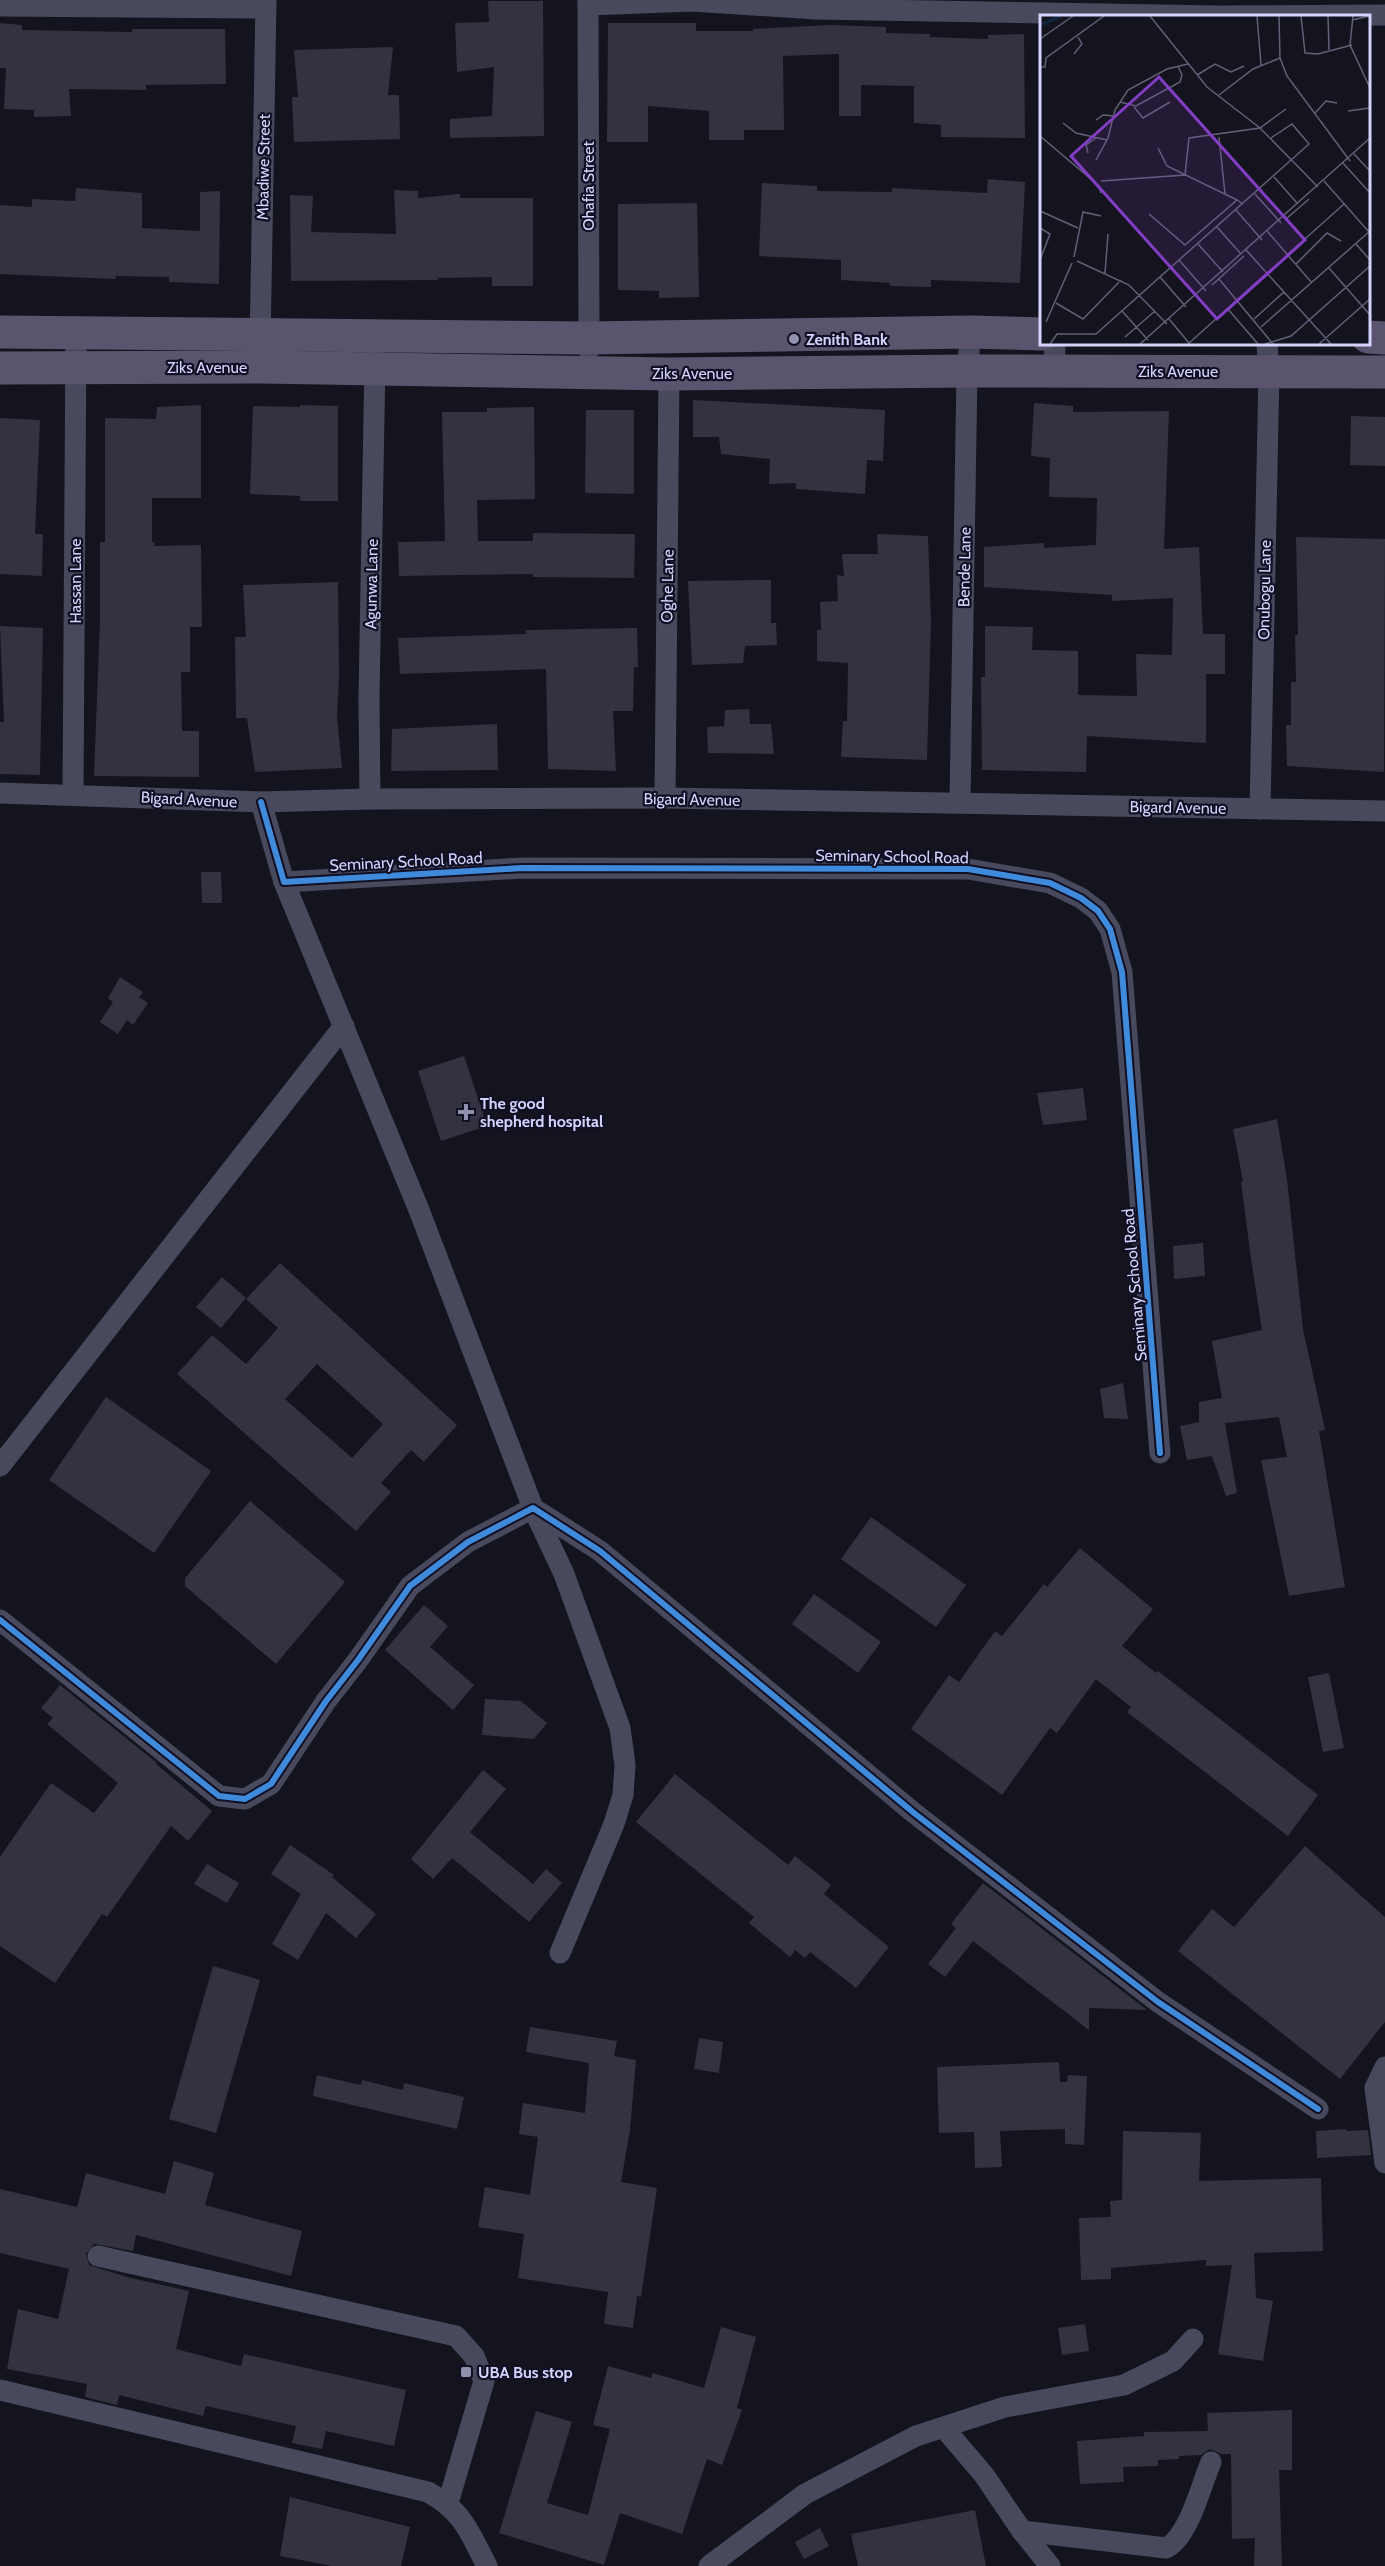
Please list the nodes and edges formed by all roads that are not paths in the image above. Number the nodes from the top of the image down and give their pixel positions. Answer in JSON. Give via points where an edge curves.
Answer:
{"nodes":[{"id":1,"x":588,"y":3,"type":"edge"},
{"id":2,"x":266,"y":4,"type":"edge"},
{"id":3,"x":0,"y":6,"type":"edge"},
{"id":4,"x":1059,"y":10,"type":"edge"},
{"id":5,"x":1191,"y":15,"type":"edge"},
{"id":6,"x":1370,"y":15,"type":"edge"},
{"id":7,"x":1385,"y":15,"type":"edge"},
{"id":8,"x":0,"y":332,"type":"edge"},
{"id":9,"x":970,"y":332,"type":"junction"},
{"id":10,"x":76,"y":333,"type":"junction"},
{"id":11,"x":260,"y":334,"type":"junction"},
{"id":12,"x":1040,"y":334,"type":"edge"},
{"id":13,"x":373,"y":336,"type":"junction"},
{"id":14,"x":1370,"y":337,"type":"edge"},
{"id":15,"x":588,"y":338,"type":"junction"},
{"id":16,"x":1385,"y":338,"type":"edge"},
{"id":17,"x":1054,"y":357,"type":"edge"},
{"id":18,"x":1268,"y":357,"type":"edge"},
{"id":19,"x":262,"y":367,"type":"junction"},
{"id":20,"x":0,"y":368,"type":"edge"},
{"id":21,"x":77,"y":368,"type":"junction"},
{"id":22,"x":376,"y":369,"type":"junction"},
{"id":23,"x":967,"y":371,"type":"junction"},
{"id":24,"x":1385,"y":372,"type":"edge"},
{"id":25,"x":592,"y":373,"type":"junction"},
{"id":26,"x":669,"y":374,"type":"junction"},
{"id":27,"x":0,"y":793,"type":"edge"},
{"id":28,"x":73,"y":794,"type":"junction"},
{"id":29,"x":664,"y":798,"type":"junction"},
{"id":30,"x":370,"y":799,"type":"junction"},
{"id":31,"x":261,"y":802,"type":"junction"},
{"id":32,"x":960,"y":803,"type":"junction"},
{"id":33,"x":1260,"y":809,"type":"junction"},
{"id":34,"x":1385,"y":811,"type":"edge"},
{"id":35,"x":284,"y":882,"type":"junction"},
{"id":36,"x":344,"y":1026,"type":"junction"},
{"id":37,"x":1160,"y":1453,"type":"dead end"},
{"id":38,"x":0,"y":1466,"type":"edge"},
{"id":39,"x":533,"y":1508,"type":"junction"},
{"id":40,"x":0,"y":1620,"type":"edge"},
{"id":41,"x":560,"y":1953,"type":"dead end"},
{"id":42,"x":1385,"y":2067,"type":"edge"},
{"id":43,"x":1318,"y":2109,"type":"dead end"},
{"id":44,"x":1385,"y":2163,"type":"edge"},
{"id":45,"x":98,"y":2256,"type":"dead end"},
{"id":46,"x":1193,"y":2339,"type":"dead end"},
{"id":47,"x":0,"y":2390,"type":"edge"},
{"id":48,"x":944,"y":2428,"type":"junction"},
{"id":49,"x":1211,"y":2462,"type":"dead end"},
{"id":50,"x":448,"y":2503,"type":"junction"},
{"id":51,"x":1022,"y":2531,"type":"junction"},
{"id":52,"x":487,"y":2566,"type":"edge"},
{"id":53,"x":710,"y":2566,"type":"edge"},
{"id":54,"x":1050,"y":2566,"type":"edge"}],
"edges":[{"from":1,"to":4,"type":"street","via":[[692,1],[816,9]]},
{"from":1,"to":15,"type":"street","name":"Ohafia Street"},
{"from":2,"to":3,"type":"street"},
{"from":2,"to":11,"type":"street","name":"Mbadiwe Street"},
{"from":4,"to":5,"type":"street"},
{"from":6,"to":7,"type":"street"},
{"from":8,"to":10,"type":"main road","name":"Ziks Avenue"},
{"from":9,"to":12,"type":"main road","name":"Ziks Avenue"},
{"from":9,"to":15,"type":"main road","name":"Ziks Avenue"},
{"from":9,"to":23,"type":"street","name":"Bende Lane"},
{"from":10,"to":11,"type":"main road","name":"Ziks Avenue"},
{"from":10,"to":21,"type":"street","name":"Hassan Lane"},
{"from":11,"to":13,"type":"main road","name":"Ziks Avenue"},
{"from":11,"to":19,"type":"street","name":"Mbadiwe Street"},
{"from":13,"to":15,"type":"main road","name":"Ziks Avenue"},
{"from":13,"to":22,"type":"street","name":"Agunwa Lane"},
{"from":14,"to":16,"type":"main road"},
{"from":15,"to":25,"type":"street","name":"Ohafia Street"},
{"from":17,"to":18,"type":"main road","name":"Ziks Avenue"},
{"from":17,"to":23,"type":"main road","name":"Ziks Avenue"},
{"from":18,"to":24,"type":"main road","name":"Ziks Avenue"},
{"from":18,"to":33,"type":"street","name":"Onubogu Lane"},
{"from":19,"to":21,"type":"main road","name":"Ziks Avenue"},
{"from":19,"to":22,"type":"main road","name":"Ziks Avenue"},
{"from":20,"to":21,"type":"main road","name":"Ziks Avenue"},
{"from":21,"to":28,"type":"street","name":"Hassan Lane"},
{"from":22,"to":25,"type":"main road","name":"Ziks Avenue"},
{"from":22,"to":30,"type":"street","name":"Agunwa Lane"},
{"from":23,"to":26,"type":"main road","name":"Ziks Avenue"},
{"from":23,"to":32,"type":"street","name":"Bende Lane"},
{"from":25,"to":26,"type":"main road","name":"Ziks Avenue"},
{"from":26,"to":29,"type":"street","name":"Oghe Lane"},
{"from":27,"to":28,"type":"street","name":"Bigard Avenue"},
{"from":28,"to":31,"type":"street","name":"Bigard Avenue"},
{"from":29,"to":30,"type":"street","name":"Bigard Avenue"},
{"from":29,"to":32,"type":"street","name":"Bigard Avenue"},
{"from":30,"to":31,"type":"street","name":"Bigard Avenue"},
{"from":31,"to":35,"type":"street"},
{"from":32,"to":33,"type":"street","name":"Bigard Avenue"},
{"from":33,"to":34,"type":"street","name":"Bigard Avenue"},
{"from":35,"to":36,"type":"street"},
{"from":35,"to":37,"type":"street","name":"Seminary School Road","via":[[523,868],[968,869],[1050,883],[1081,897],[1098,911],[1110,929],[1122,972]]},
{"from":36,"to":38,"type":"street"},
{"from":36,"to":39,"type":"street"},
{"from":39,"to":40,"type":"street","via":[[468,1542],[410,1586],[271,1784],[244,1800],[219,1796]]},
{"from":39,"to":41,"type":"street","via":[[564,1574],[620,1728],[625,1765],[623,1796],[614,1824]]},
{"from":39,"to":43,"type":"street","via":[[600,1551],[914,1813],[1158,2002]]},
{"from":42,"to":44,"type":"street","via":[[1375,2088]]},
{"from":45,"to":50,"type":"street","via":[[456,2336],[474,2356],[484,2381]]},
{"from":46,"to":48,"type":"street","via":[[1173,2361],[1124,2385],[1005,2407]]},
{"from":47,"to":50,"type":"street","via":[[428,2492]]},
{"from":48,"to":51,"type":"street","via":[[984,2475]]},
{"from":48,"to":53,"type":"street","via":[[916,2436],[805,2494]]},
{"from":49,"to":51,"type":"street","via":[[1186,2524],[1167,2548]]},
{"from":50,"to":52,"type":"street","via":[[462,2518]]},
{"from":51,"to":54,"type":"street"}]}
